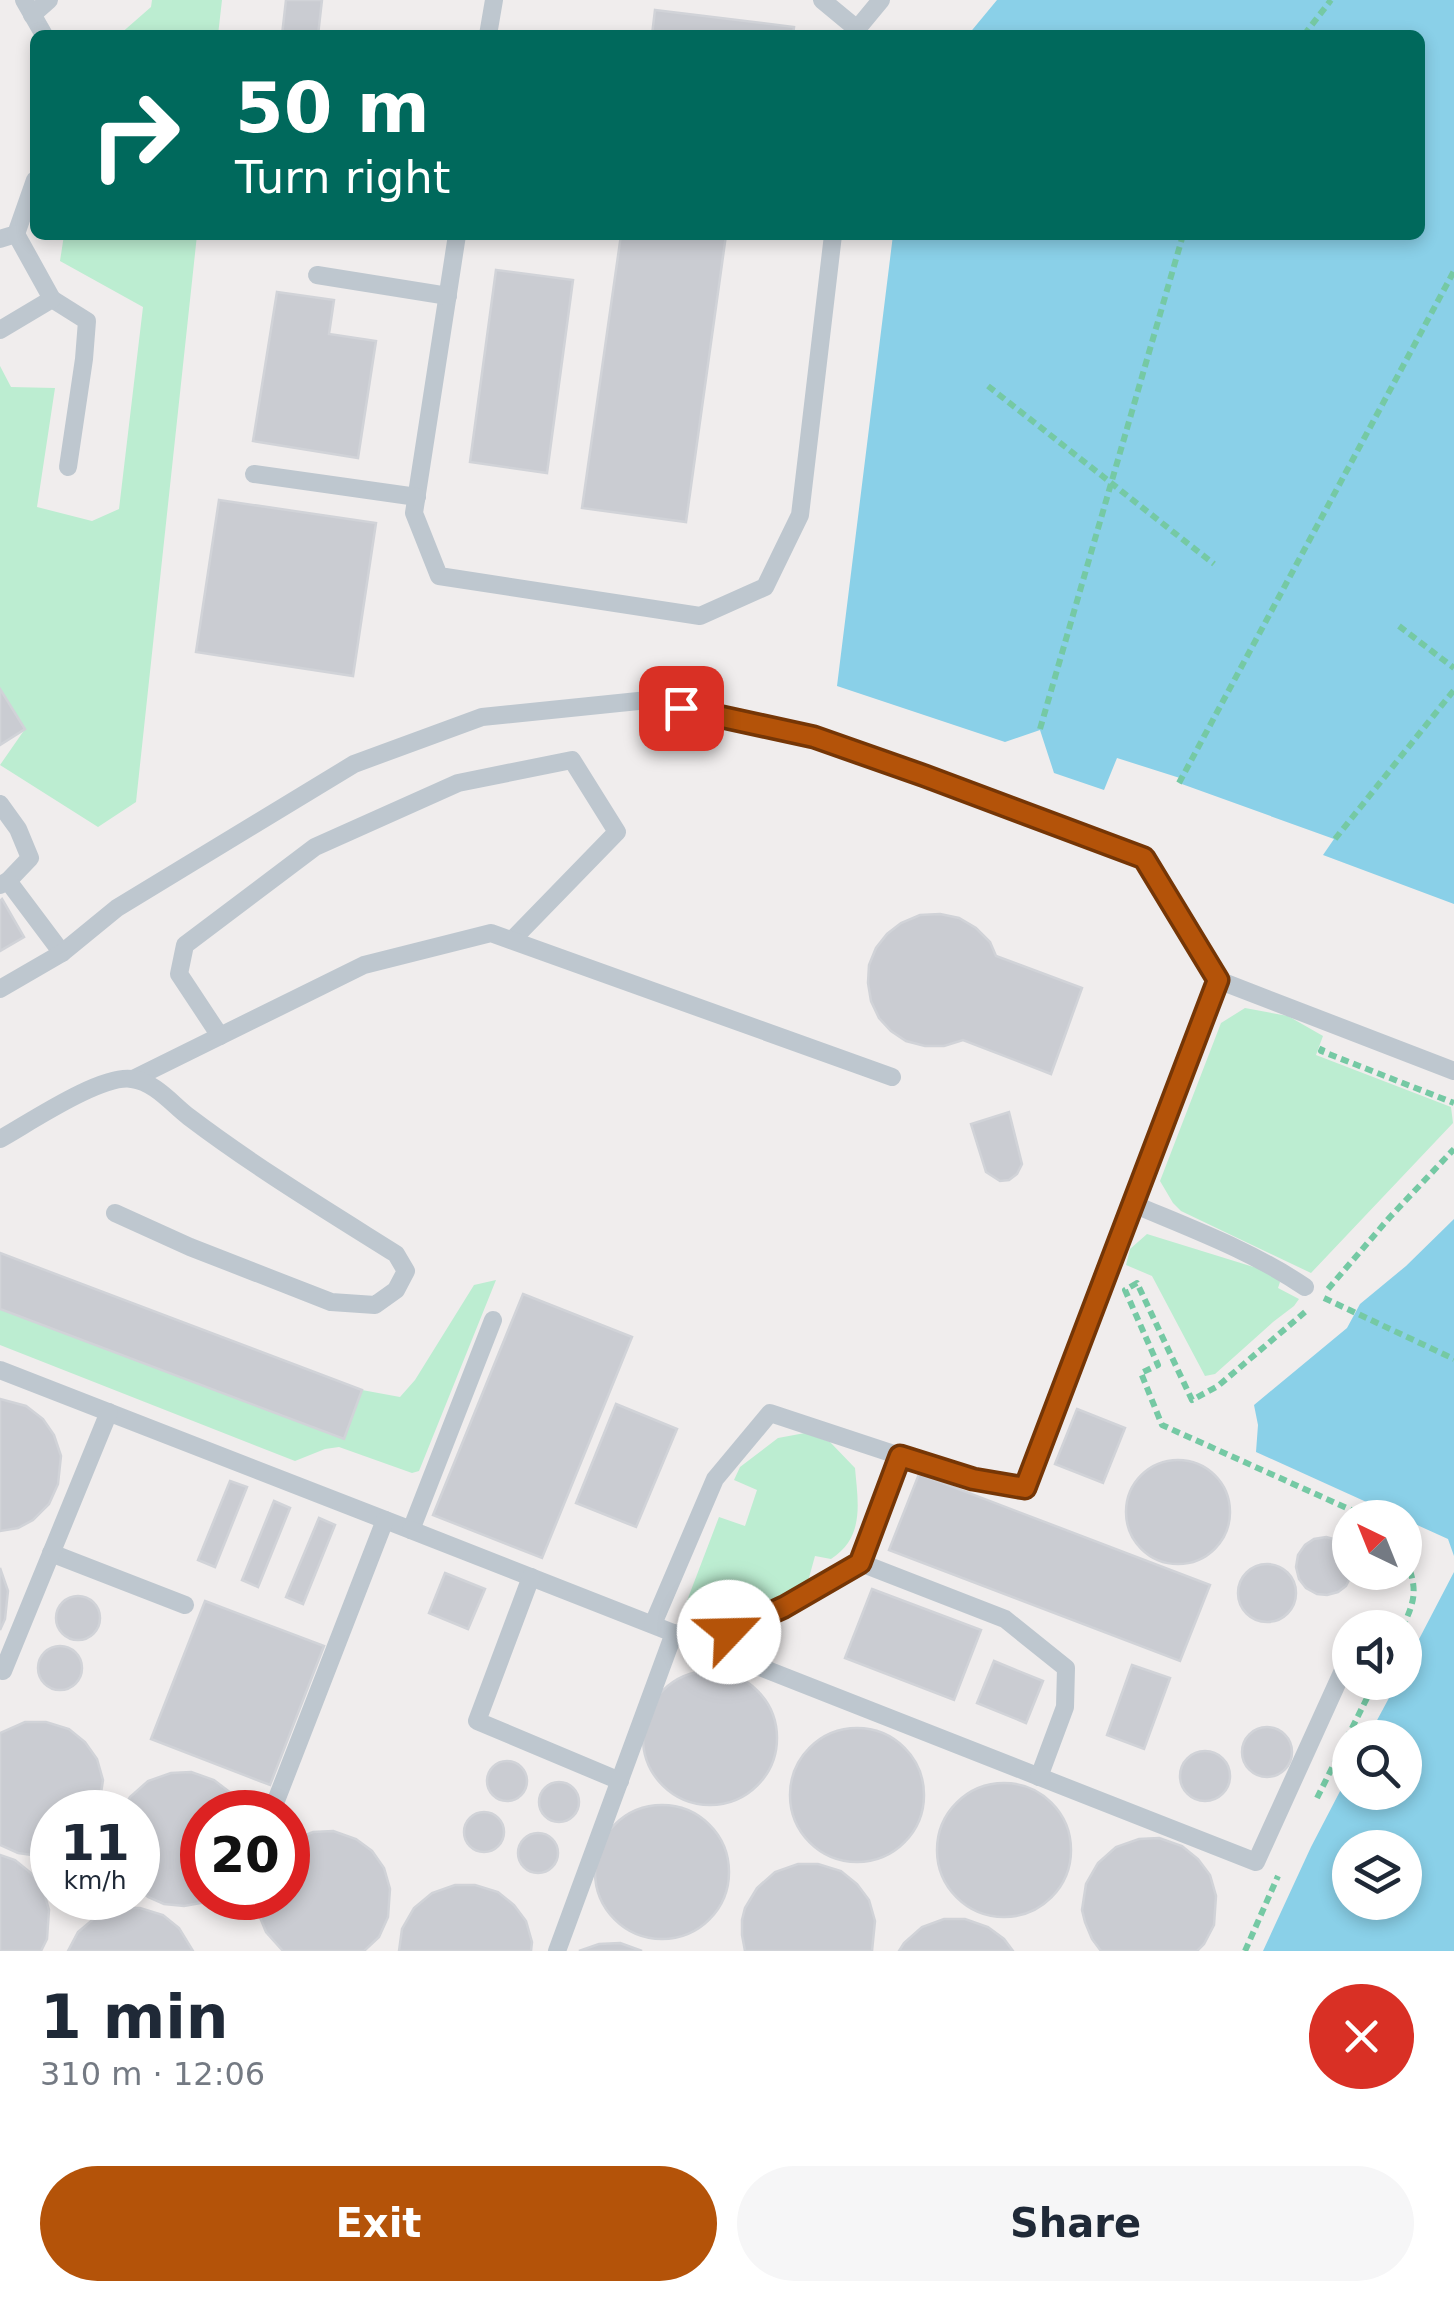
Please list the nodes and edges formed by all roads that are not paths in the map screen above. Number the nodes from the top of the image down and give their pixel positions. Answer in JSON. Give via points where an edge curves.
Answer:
{"nodes":[{"id":1,"x":49,"y":0,"type":"edge"},
{"id":2,"x":494,"y":0,"type":"edge"},
{"id":3,"x":822,"y":0,"type":"edge"},
{"id":4,"x":881,"y":0,"type":"edge"},
{"id":5,"x":28,"y":7,"type":"edge"},
{"id":6,"x":41,"y":30,"type":"edge"},
{"id":7,"x":489,"y":30,"type":"edge"},
{"id":8,"x":855,"y":30,"type":"edge"},
{"id":9,"x":858,"y":30,"type":"edge"},
{"id":10,"x":30,"y":191,"type":"edge"},
{"id":11,"x":8,"y":237,"type":"edge"},
{"id":12,"x":456,"y":240,"type":"edge"},
{"id":13,"x":832,"y":240,"type":"edge"},
{"id":14,"x":317,"y":275,"type":"dead end"},
{"id":15,"x":448,"y":296,"type":"junction"},
{"id":16,"x":52,"y":299,"type":"junction"},
{"id":17,"x":0,"y":330,"type":"edge"},
{"id":18,"x":68,"y":467,"type":"dead end"},
{"id":19,"x":254,"y":474,"type":"dead end"},
{"id":20,"x":417,"y":496,"type":"junction"},
{"id":21,"x":0,"y":804,"type":"edge"},
{"id":22,"x":4,"y":883,"type":"edge"},
{"id":23,"x":512,"y":940,"type":"junction"},
{"id":24,"x":62,"y":953,"type":"junction"},
{"id":25,"x":1218,"y":980,"type":"junction"},
{"id":26,"x":0,"y":989,"type":"edge"},
{"id":27,"x":220,"y":1036,"type":"junction"},
{"id":28,"x":1454,"y":1071,"type":"edge"},
{"id":29,"x":892,"y":1077,"type":"dead end"},
{"id":30,"x":132,"y":1079,"type":"junction"},
{"id":31,"x":0,"y":1139,"type":"edge"},
{"id":32,"x":1133,"y":1204,"type":"junction"},
{"id":33,"x":115,"y":1213,"type":"dead end"},
{"id":34,"x":1314,"y":1292,"type":"road end"},
{"id":35,"x":493,"y":1320,"type":"dead end"},
{"id":36,"x":0,"y":1370,"type":"edge"},
{"id":37,"x":108,"y":1412,"type":"junction"},
{"id":38,"x":900,"y":1456,"type":"junction"},
{"id":39,"x":384,"y":1520,"type":"junction"},
{"id":40,"x":412,"y":1530,"type":"junction"},
{"id":41,"x":51,"y":1553,"type":"junction"},
{"id":42,"x":860,"y":1563,"type":"junction"},
{"id":43,"x":531,"y":1577,"type":"junction"},
{"id":44,"x":185,"y":1605,"type":"dead end"},
{"id":45,"x":653,"y":1624,"type":"junction"},
{"id":46,"x":674,"y":1633,"type":"junction"},
{"id":47,"x":702,"y":1644,"type":"junction"},
{"id":48,"x":3,"y":1670,"type":"dead end"},
{"id":49,"x":1332,"y":1695,"type":"edge"},
{"id":50,"x":1040,"y":1778,"type":"junction"},
{"id":51,"x":620,"y":1780,"type":"junction"},
{"id":52,"x":280,"y":1790,"type":"edge"},
{"id":53,"x":557,"y":1951,"type":"edge"}],
"edges":[{"from":1,"to":5,"type":"lane"},
{"from":2,"to":7,"type":"lane"},
{"from":3,"to":8,"type":"lane"},
{"from":4,"to":9,"type":"lane"},
{"from":5,"to":6,"type":"lane"},
{"from":10,"to":11,"type":"lane"},
{"from":11,"to":16,"type":"lane"},
{"from":12,"to":15,"type":"lane"},
{"from":13,"to":20,"type":"lane","via":[[800,515],[765,587],[700,616],[439,576],[414,513]]},
{"from":14,"to":15,"type":"lane"},
{"from":15,"to":20,"type":"lane"},
{"from":16,"to":17,"type":"lane"},
{"from":16,"to":18,"type":"lane","via":[[87,321]]},
{"from":19,"to":20,"type":"lane"},
{"from":21,"to":22,"type":"lane","via":[[30,858]]},
{"from":22,"to":24,"type":"lane"},
{"from":23,"to":27,"type":"lane","via":[[491,933],[364,965]]},
{"from":23,"to":27,"type":"lane","via":[[616,832],[572,760],[458,783],[314,847],[185,945],[179,974]]},
{"from":23,"to":29,"type":"lane"},
{"from":24,"to":25,"type":"lane","via":[[117,908],[354,764],[482,717],[648,700],[814,737],[1144,858]]},
{"from":24,"to":26,"type":"lane"},
{"from":25,"to":28,"type":"lane"},
{"from":25,"to":32,"type":"lane"},
{"from":27,"to":30,"type":"lane"},
{"from":30,"to":31,"type":"lane","via":[[106,1081]]},
{"from":30,"to":33,"type":"lane","via":[[396,1254],[406,1270],[396,1290],[375,1306],[332,1302]]},
{"from":32,"to":34,"type":"lane","via":[[1274,1266]]},
{"from":32,"to":38,"type":"lane","via":[[1025,1488]]},
{"from":35,"to":40,"type":"lane"},
{"from":36,"to":37,"type":"lane"},
{"from":37,"to":39,"type":"lane"},
{"from":37,"to":41,"type":"lane"},
{"from":38,"to":42,"type":"lane"},
{"from":38,"to":45,"type":"lane","via":[[770,1414],[715,1479]]},
{"from":39,"to":40,"type":"lane"},
{"from":39,"to":52,"type":"lane"},
{"from":40,"to":43,"type":"lane"},
{"from":41,"to":44,"type":"lane"},
{"from":41,"to":48,"type":"lane"},
{"from":42,"to":47,"type":"lane"},
{"from":42,"to":50,"type":"lane","via":[[1005,1619],[1066,1668],[1064,1707]]},
{"from":43,"to":45,"type":"lane"},
{"from":43,"to":51,"type":"lane","via":[[477,1721]]},
{"from":45,"to":46,"type":"lane"},
{"from":46,"to":47,"type":"lane"},
{"from":46,"to":51,"type":"lane"},
{"from":47,"to":50,"type":"lane"},
{"from":49,"to":50,"type":"lane","via":[[1256,1862]]},
{"from":51,"to":53,"type":"lane"}]}
